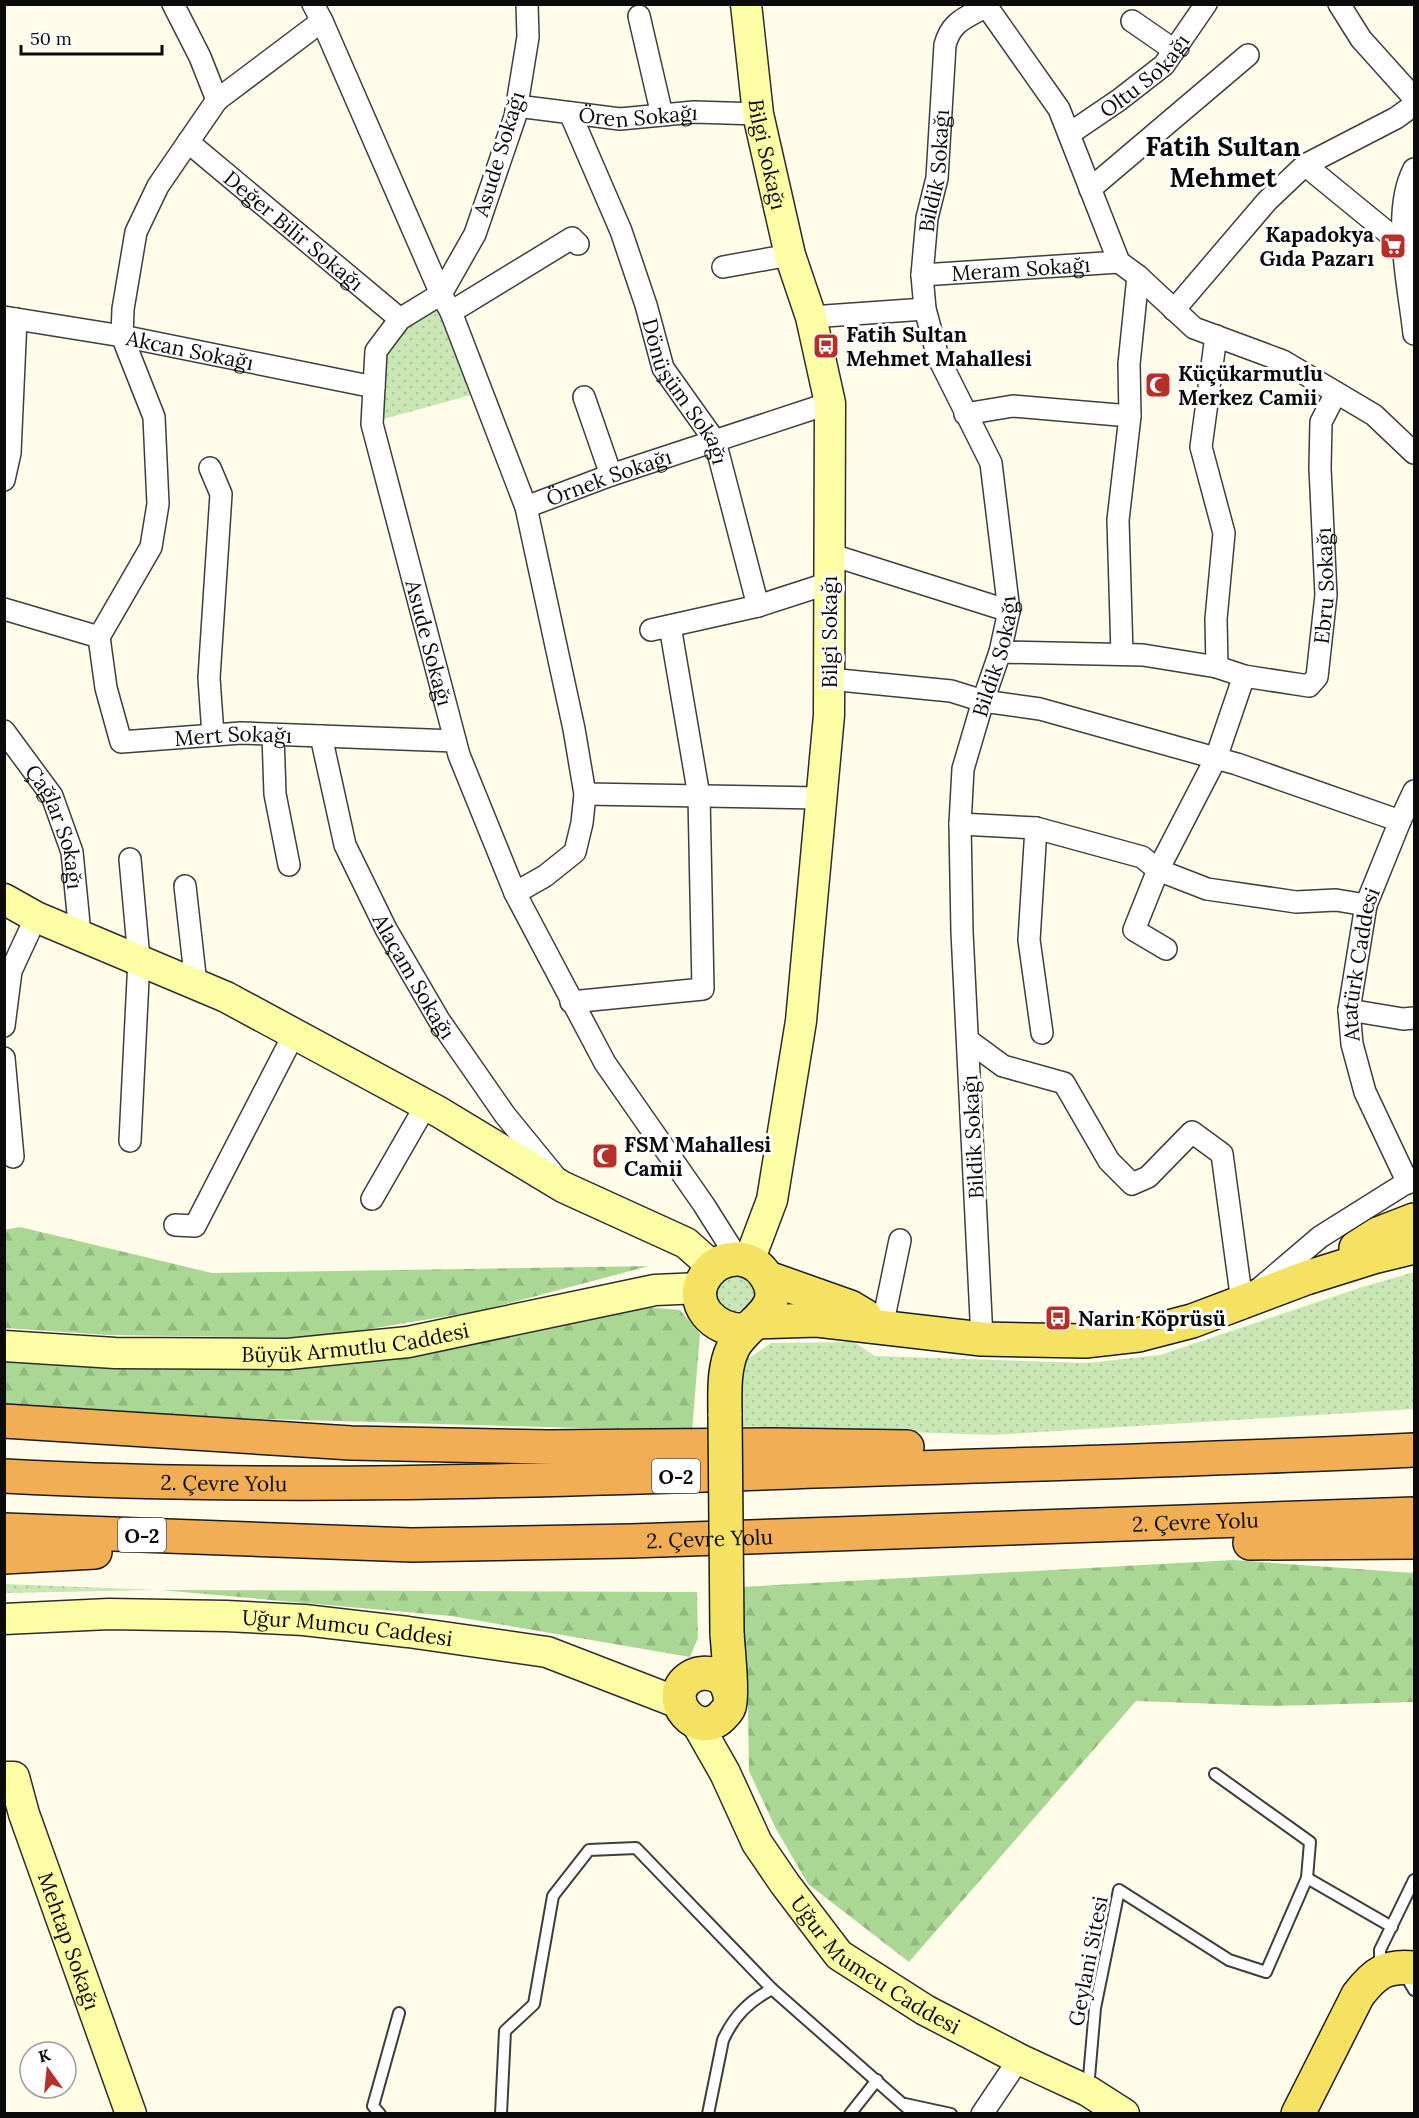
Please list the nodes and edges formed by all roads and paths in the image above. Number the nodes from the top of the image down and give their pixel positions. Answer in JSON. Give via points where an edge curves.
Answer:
{"nodes":[{"id":1,"x":173,"y":4,"type":"edge"},
{"id":2,"x":527,"y":4,"type":"edge"},
{"id":3,"x":746,"y":4,"type":"edge"},
{"id":4,"x":1206,"y":4,"type":"edge"},
{"id":5,"x":1339,"y":4,"type":"edge"},
{"id":6,"x":985,"y":6,"type":"edge"},
{"id":7,"x":317,"y":13,"type":"edge"},
{"id":8,"x":639,"y":16,"type":"dead end"},
{"id":9,"x":1132,"y":21,"type":"dead end"},
{"id":10,"x":1174,"y":50,"type":"junction"},
{"id":11,"x":1248,"y":56,"type":"dead end"},
{"id":12,"x":1414,"y":98,"type":"edge"},
{"id":13,"x":217,"y":100,"type":"junction"},
{"id":14,"x":1414,"y":105,"type":"edge"},
{"id":15,"x":517,"y":106,"type":"junction"},
{"id":16,"x":570,"y":113,"type":"junction"},
{"id":17,"x":758,"y":114,"type":"junction"},
{"id":18,"x":662,"y":115,"type":"junction"},
{"id":19,"x":1069,"y":134,"type":"junction"},
{"id":20,"x":188,"y":142,"type":"junction"},
{"id":21,"x":1305,"y":165,"type":"junction"},
{"id":22,"x":1414,"y":169,"type":"edge"},
{"id":23,"x":1090,"y":189,"type":"junction"},
{"id":24,"x":578,"y":244,"type":"dead end"},
{"id":25,"x":1404,"y":246,"type":"junction"},
{"id":26,"x":790,"y":255,"type":"junction"},
{"id":27,"x":1119,"y":262,"type":"junction"},
{"id":28,"x":723,"y":267,"type":"dead end"},
{"id":29,"x":922,"y":275,"type":"junction"},
{"id":30,"x":1138,"y":276,"type":"junction"},
{"id":31,"x":446,"y":303,"type":"junction"},
{"id":32,"x":925,"y":309,"type":"junction"},
{"id":33,"x":1174,"y":310,"type":"junction"},
{"id":34,"x":811,"y":316,"type":"junction"},
{"id":35,"x":10,"y":318,"type":"edge"},
{"id":36,"x":400,"y":319,"type":"junction"},
{"id":37,"x":1414,"y":334,"type":"edge"},
{"id":38,"x":122,"y":336,"type":"junction"},
{"id":39,"x":1216,"y":336,"type":"junction"},
{"id":40,"x":374,"y":387,"type":"junction"},
{"id":41,"x":1336,"y":393,"type":"junction"},
{"id":42,"x":584,"y":398,"type":"dead end"},
{"id":43,"x":830,"y":403,"type":"junction"},
{"id":44,"x":965,"y":414,"type":"junction"},
{"id":45,"x":1130,"y":416,"type":"junction"},
{"id":46,"x":715,"y":441,"type":"junction"},
{"id":47,"x":1414,"y":453,"type":"edge"},
{"id":48,"x":210,"y":468,"type":"dead end"},
{"id":49,"x":611,"y":475,"type":"junction"},
{"id":50,"x":4,"y":480,"type":"edge"},
{"id":51,"x":526,"y":507,"type":"junction"},
{"id":52,"x":829,"y":568,"type":"junction"},
{"id":53,"x":758,"y":606,"type":"junction"},
{"id":54,"x":4,"y":609,"type":"edge"},
{"id":55,"x":1009,"y":610,"type":"junction"},
{"id":56,"x":99,"y":636,"type":"junction"},
{"id":57,"x":1000,"y":652,"type":"junction"},
{"id":58,"x":1122,"y":654,"type":"junction"},
{"id":59,"x":1217,"y":667,"type":"junction"},
{"id":60,"x":1244,"y":676,"type":"junction"},
{"id":61,"x":829,"y":679,"type":"junction"},
{"id":62,"x":983,"y":701,"type":"junction"},
{"id":63,"x":4,"y":731,"type":"edge"},
{"id":64,"x":213,"y":735,"type":"junction"},
{"id":65,"x":273,"y":735,"type":"junction"},
{"id":66,"x":321,"y":736,"type":"junction"},
{"id":67,"x":455,"y":741,"type":"junction"},
{"id":68,"x":1216,"y":758,"type":"junction"},
{"id":69,"x":1414,"y":791,"type":"edge"},
{"id":70,"x":585,"y":794,"type":"junction"},
{"id":71,"x":699,"y":796,"type":"junction"},
{"id":72,"x":820,"y":798,"type":"junction"},
{"id":73,"x":1400,"y":821,"type":"junction"},
{"id":74,"x":960,"y":824,"type":"junction"},
{"id":75,"x":1036,"y":828,"type":"junction"},
{"id":76,"x":130,"y":859,"type":"dead end"},
{"id":77,"x":289,"y":865,"type":"dead end"},
{"id":78,"x":1158,"y":870,"type":"junction"},
{"id":79,"x":185,"y":886,"type":"dead end"},
{"id":80,"x":515,"y":893,"type":"junction"},
{"id":81,"x":4,"y":900,"type":"edge"},
{"id":82,"x":1366,"y":905,"type":"junction"},
{"id":83,"x":36,"y":917,"type":"junction"},
{"id":84,"x":80,"y":934,"type":"junction"},
{"id":85,"x":1166,"y":949,"type":"dead end"},
{"id":86,"x":140,"y":959,"type":"junction"},
{"id":87,"x":196,"y":984,"type":"junction"},
{"id":88,"x":571,"y":1002,"type":"junction"},
{"id":89,"x":1349,"y":1010,"type":"junction"},
{"id":90,"x":1414,"y":1018,"type":"edge"},
{"id":91,"x":4,"y":1026,"type":"edge"},
{"id":92,"x":1042,"y":1033,"type":"dead end"},
{"id":93,"x":294,"y":1034,"type":"junction"},
{"id":94,"x":969,"y":1041,"type":"junction"},
{"id":95,"x":4,"y":1058,"type":"edge"},
{"id":96,"x":426,"y":1105,"type":"junction"},
{"id":97,"x":130,"y":1141,"type":"dead end"},
{"id":98,"x":13,"y":1157,"type":"dead end"},
{"id":99,"x":1411,"y":1181,"type":"edge"},
{"id":100,"x":563,"y":1187,"type":"junction"},
{"id":101,"x":372,"y":1199,"type":"dead end"},
{"id":102,"x":1414,"y":1220,"type":"edge"},
{"id":103,"x":175,"y":1225,"type":"dead end"},
{"id":104,"x":900,"y":1240,"type":"dead end"},
{"id":105,"x":1414,"y":1247,"type":"edge"},
{"id":106,"x":734,"y":1270,"type":"junction"},
{"id":107,"x":1306,"y":1278,"type":"junction"},
{"id":108,"x":1242,"y":1302,"type":"junction"},
{"id":109,"x":714,"y":1322,"type":"junction"},
{"id":110,"x":752,"y":1326,"type":"junction"},
{"id":111,"x":882,"y":1327,"type":"junction"},
{"id":112,"x":982,"y":1339,"type":"junction"},
{"id":113,"x":4,"y":1346,"type":"edge"},
{"id":114,"x":715,"y":1415,"type":"junction"},
{"id":115,"x":4,"y":1421,"type":"edge"},
{"id":116,"x":1414,"y":1450,"type":"edge"},
{"id":117,"x":1347,"y":1453,"type":"junction"},
{"id":118,"x":4,"y":1476,"type":"edge"},
{"id":119,"x":1414,"y":1514,"type":"edge"},
{"id":120,"x":4,"y":1530,"type":"edge"},
{"id":121,"x":280,"y":1540,"type":"junction"},
{"id":122,"x":631,"y":1541,"type":"junction"},
{"id":123,"x":1414,"y":1542,"type":"edge"},
{"id":124,"x":4,"y":1557,"type":"edge"},
{"id":125,"x":4,"y":1619,"type":"edge"},
{"id":126,"x":717,"y":1632,"type":"junction"},
{"id":127,"x":690,"y":1694,"type":"junction"},
{"id":128,"x":730,"y":1701,"type":"junction"},
{"id":129,"x":725,"y":1773,"type":"junction"},
{"id":130,"x":1215,"y":1774,"type":"dead end"},
{"id":131,"x":4,"y":1778,"type":"edge"},
{"id":132,"x":1307,"y":1878,"type":"junction"},
{"id":133,"x":1414,"y":1880,"type":"edge"},
{"id":134,"x":1392,"y":1926,"type":"junction"},
{"id":135,"x":1402,"y":1974,"type":"edge"},
{"id":136,"x":772,"y":1989,"type":"junction"},
{"id":137,"x":399,"y":2013,"type":"dead end"},
{"id":138,"x":1019,"y":2059,"type":"junction"},
{"id":139,"x":878,"y":2080,"type":"junction"},
{"id":140,"x":1088,"y":2102,"type":"edge"},
{"id":141,"x":905,"y":2104,"type":"junction"},
{"id":142,"x":131,"y":2114,"type":"edge"},
{"id":143,"x":380,"y":2114,"type":"edge"},
{"id":144,"x":501,"y":2114,"type":"edge"},
{"id":145,"x":708,"y":2114,"type":"edge"},
{"id":146,"x":850,"y":2114,"type":"edge"},
{"id":147,"x":914,"y":2114,"type":"edge"},
{"id":148,"x":951,"y":2114,"type":"edge"},
{"id":149,"x":982,"y":2114,"type":"edge"},
{"id":150,"x":1124,"y":2114,"type":"edge"},
{"id":151,"x":1298,"y":2114,"type":"edge"}],
"edges":[{"from":1,"to":13,"type":"street"},
{"from":2,"to":15,"type":"street","name":"Asude Sokağı","via":[[528,37]]},
{"from":3,"to":17,"type":"street","name":"Bilgi Sokağı"},
{"from":4,"to":10,"type":"street","name":"Oltu Sokağı"},
{"from":5,"to":12,"type":"street","via":[[1361,39]]},
{"from":6,"to":19,"type":"street","via":[[1059,109]]},
{"from":6,"to":29,"type":"street","name":"Bildik Sokağı","via":[[956,23],[945,45],[937,178],[927,218]]},
{"from":7,"to":13,"type":"street"},
{"from":7,"to":31,"type":"street"},
{"from":8,"to":18,"type":"street"},
{"from":9,"to":10,"type":"street"},
{"from":10,"to":19,"type":"street","name":"Oltu Sokağı","via":[[1164,65]]},
{"from":11,"to":23,"type":"street"},
{"from":13,"to":20,"type":"street"},
{"from":14,"to":21,"type":"street"},
{"from":15,"to":16,"type":"street","name":"Ören Sokağı"},
{"from":15,"to":31,"type":"street","name":"Asude Sokağı","via":[[475,234]]},
{"from":16,"to":18,"type":"street","name":"Ören Sokağı","via":[[620,119]]},
{"from":16,"to":46,"type":"street","name":"Dönüşüm Sokağı","via":[[621,231],[663,369]]},
{"from":17,"to":18,"type":"street","name":"Ören Sokağı"},
{"from":17,"to":26,"type":"street","name":"Bilgi Sokağı"},
{"from":19,"to":23,"type":"street"},
{"from":20,"to":36,"type":"street","name":"Değer Bilir Sokağı"},
{"from":20,"to":38,"type":"street","via":[[158,186],[136,232]]},
{"from":21,"to":25,"type":"street"},
{"from":21,"to":33,"type":"street","via":[[1267,201]]},
{"from":22,"to":25,"type":"street","via":[[1402,211]]},
{"from":23,"to":27,"type":"street"},
{"from":24,"to":31,"type":"street","via":[[572,238]]},
{"from":25,"to":37,"type":"street"},
{"from":26,"to":28,"type":"street"},
{"from":26,"to":34,"type":"street","name":"Bilgi Sokağı"},
{"from":27,"to":29,"type":"street","name":"Meram Sokağı"},
{"from":27,"to":30,"type":"street"},
{"from":29,"to":32,"type":"street","name":"Bildik Sokağı"},
{"from":30,"to":33,"type":"street"},
{"from":30,"to":45,"type":"street","via":[[1129,364]]},
{"from":31,"to":36,"type":"street","name":"Asude Sokağı"},
{"from":31,"to":51,"type":"street"},
{"from":32,"to":34,"type":"street"},
{"from":32,"to":44,"type":"street","name":"Bildik Sokağı","via":[[938,357]]},
{"from":33,"to":39,"type":"street","via":[[1194,328]]},
{"from":34,"to":43,"type":"street","name":"Bilgi Sokağı"},
{"from":35,"to":38,"type":"street","name":"Akcan Sokağı"},
{"from":35,"to":50,"type":"street","via":[[10,453]]},
{"from":36,"to":40,"type":"street","name":"Asude Sokağı","via":[[376,351]]},
{"from":38,"to":40,"type":"street","name":"Akcan Sokağı"},
{"from":38,"to":56,"type":"street","via":[[154,417],[158,504],[151,547]]},
{"from":39,"to":41,"type":"street","via":[[1283,361]]},
{"from":39,"to":59,"type":"street","via":[[1201,447],[1224,533],[1216,619]]},
{"from":40,"to":67,"type":"street","name":"Asude Sokağı","via":[[372,424]]},
{"from":41,"to":47,"type":"street","via":[[1374,415]]},
{"from":41,"to":60,"type":"street","name":"Ebru Sokağı","via":[[1321,422],[1326,595],[1317,677],[1309,686]]},
{"from":42,"to":49,"type":"street"},
{"from":43,"to":46,"type":"street","name":"Örnek Sokağı"},
{"from":43,"to":52,"type":"street","name":"Bilgi Sokağı"},
{"from":44,"to":45,"type":"street","via":[[1013,406]]},
{"from":44,"to":55,"type":"street","name":"Bildik Sokağı","via":[[991,463]]},
{"from":45,"to":58,"type":"street","via":[[1118,520]]},
{"from":46,"to":49,"type":"street","name":"Örnek Sokağı"},
{"from":46,"to":53,"type":"street","name":"Dönüşüm Sokağı"},
{"from":48,"to":64,"type":"street","via":[[221,494],[208,678]]},
{"from":49,"to":51,"type":"street","name":"Örnek Sokağı"},
{"from":51,"to":70,"type":"street"},
{"from":52,"to":53,"type":"street"},
{"from":52,"to":55,"type":"street"},
{"from":52,"to":61,"type":"street","name":"Bilgi Sokağı"},
{"from":53,"to":71,"type":"street","via":[[661,628]]},
{"from":54,"to":56,"type":"street"},
{"from":55,"to":57,"type":"street","name":"Bildik Sokağı"},
{"from":56,"to":64,"type":"street","name":"Mert Sokağı","via":[[106,688],[120,742]]},
{"from":57,"to":58,"type":"street","name":"Ebru Sokağı"},
{"from":57,"to":62,"type":"street","name":"Bildik Sokağı"},
{"from":58,"to":59,"type":"street","name":"Ebru Sokağı"},
{"from":59,"to":60,"type":"street","name":"Ebru Sokağı"},
{"from":60,"to":68,"type":"street"},
{"from":61,"to":62,"type":"street","via":[[951,691]]},
{"from":61,"to":72,"type":"street","name":"Bilgi Sokağı"},
{"from":62,"to":68,"type":"street","via":[[1040,709]]},
{"from":62,"to":74,"type":"street","name":"Bildik Sokağı","via":[[963,769]]},
{"from":63,"to":84,"type":"street","name":"Çağlar Sokağı","via":[[52,796],[72,852]]},
{"from":64,"to":65,"type":"street","name":"Mert Sokağı"},
{"from":65,"to":66,"type":"street","name":"Mert Sokağı"},
{"from":65,"to":77,"type":"street","via":[[275,794]]},
{"from":66,"to":67,"type":"street","name":"Mert Sokağı"},
{"from":66,"to":100,"type":"street","name":"Alaçam Sokağı","via":[[345,845],[386,929],[439,1020],[505,1115]]},
{"from":67,"to":80,"type":"street","name":"Asude Sokağı"},
{"from":68,"to":73,"type":"street"},
{"from":68,"to":78,"type":"street"},
{"from":69,"to":73,"type":"street","name":"Atatürk Caddesi"},
{"from":70,"to":71,"type":"street"},
{"from":70,"to":80,"type":"street","via":[[575,852]]},
{"from":71,"to":72,"type":"street"},
{"from":71,"to":88,"type":"street","via":[[703,990]]},
{"from":72,"to":106,"type":"street","name":"Bilgi Sokağı","via":[[801,1021],[772,1200]]},
{"from":73,"to":82,"type":"street","name":"Atatürk Caddesi"},
{"from":74,"to":75,"type":"street"},
{"from":74,"to":94,"type":"street","name":"Bildik Sokağı"},
{"from":75,"to":78,"type":"street","via":[[1142,857]]},
{"from":75,"to":92,"type":"street","via":[[1029,940]]},
{"from":76,"to":86,"type":"street"},
{"from":78,"to":82,"type":"street","via":[[1207,889],[1296,902],[1336,900]]},
{"from":78,"to":85,"type":"street","via":[[1134,930]]},
{"from":79,"to":87,"type":"street"},
{"from":80,"to":88,"type":"street","name":"Asude Sokağı"},
{"from":81,"to":83,"type":"street"},
{"from":82,"to":89,"type":"street","name":"Atatürk Caddesi"},
{"from":83,"to":84,"type":"street"},
{"from":83,"to":91,"type":"street","via":[[11,971]]},
{"from":84,"to":86,"type":"street"},
{"from":86,"to":87,"type":"street"},
{"from":86,"to":97,"type":"street"},
{"from":87,"to":93,"type":"street"},
{"from":88,"to":106,"type":"street","name":"Asude Sokağı","via":[[605,1064],[704,1205]]},
{"from":89,"to":90,"type":"street"},
{"from":89,"to":99,"type":"street","name":"Atatürk Caddesi","via":[[1352,1044],[1365,1092]]},
{"from":93,"to":96,"type":"street"},
{"from":93,"to":103,"type":"street","via":[[195,1226]]},
{"from":94,"to":108,"type":"street","via":[[1003,1066],[1064,1083],[1109,1161],[1132,1184],[1148,1177],[1192,1132],[1222,1154]]},
{"from":94,"to":112,"type":"street","name":"Bildik Sokağı"},
{"from":95,"to":98,"type":"street"},
{"from":96,"to":100,"type":"street"},
{"from":96,"to":101,"type":"street"},
{"from":99,"to":108,"type":"street","name":"Atatürk Caddesi","via":[[1320,1237]]},
{"from":100,"to":106,"type":"street","via":[[686,1243]]},
{"from":102,"to":107,"type":"main road","via":[[1378,1234]]},
{"from":104,"to":111,"type":"street"},
{"from":105,"to":107,"type":"main road"},
{"from":106,"to":109,"type":"main road","via":[[702,1307]]},
{"from":106,"to":110,"type":"main road","via":[[771,1290],[766,1314]]},
{"from":106,"to":111,"type":"main road","via":[[850,1307]]},
{"from":106,"to":113,"type":"street","name":"Büyük Armutlu Caddesi","via":[[408,1342],[288,1354],[115,1353]]},
{"from":107,"to":108,"type":"main road"},
{"from":108,"to":112,"type":"main road","via":[[1192,1322],[1138,1335],[1085,1341]]},
{"from":109,"to":110,"type":"main road","via":[[736,1331]]},
{"from":109,"to":114,"type":"main road","via":[[707,1371]]},
{"from":110,"to":111,"type":"main road","via":[[817,1320]]},
{"from":110,"to":114,"type":"main road","via":[[733,1348]]},
{"from":111,"to":112,"type":"main road"},
{"from":114,"to":126,"type":"main road"},
{"from":115,"to":117,"type":"highway","via":[[351,1443]]},
{"from":116,"to":117,"type":"highway","name":"2. Çevre Yolu","number":"O-2"},
{"from":117,"to":118,"type":"highway","name":"2. Çevre Yolu","number":"O-2","via":[[499,1480],[319,1483]]},
{"from":119,"to":122,"type":"highway","name":"2. Çevre Yolu","number":"O-2"},
{"from":120,"to":121,"type":"highway","name":"2. Çevre Yolu","number":"O-2"},
{"from":121,"to":122,"type":"highway","name":"2. Çevre Yolu","number":"O-2","via":[[412,1545]]},
{"from":121,"to":124,"type":"highway"},
{"from":122,"to":123,"type":"highway","via":[[933,1548]]},
{"from":125,"to":127,"type":"street","name":"Uğur Mumcu Caddesi","via":[[109,1614],[304,1620],[547,1652]]},
{"from":126,"to":127,"type":"main road"},
{"from":126,"to":128,"type":"main road"},
{"from":127,"to":128,"type":"main road","via":[[713,1722],[720,1719]]},
{"from":127,"to":128,"type":"main road","via":[[707,1673],[725,1682]]},
{"from":127,"to":129,"type":"street","name":"Uğur Mumcu Caddesi"},
{"from":128,"to":129,"type":"street"},
{"from":129,"to":138,"type":"street","name":"Uğur Mumcu Caddesi","via":[[757,1843],[839,1955],[924,2010]]},
{"from":130,"to":132,"type":"lane","name":"Geylani Sitesi","via":[[1310,1842]]},
{"from":131,"to":142,"type":"street","name":"Mehtap Sokağı","via":[[14,1777]]},
{"from":132,"to":134,"type":"lane"},
{"from":132,"to":140,"type":"lane","name":"Geylani Sitesi","via":[[1266,1972],[1229,1960],[1119,1890],[1095,2008]]},
{"from":133,"to":134,"type":"lane"},
{"from":134,"to":135,"type":"lane","via":[[1380,1950]]},
{"from":135,"to":151,"type":"main road","via":[[1369,1981],[1358,1995]]},
{"from":136,"to":139,"type":"lane"},
{"from":136,"to":144,"type":"lane","via":[[636,1848],[589,1850],[554,1896],[534,2004],[505,2031]]},
{"from":136,"to":145,"type":"lane","via":[[750,2002],[728,2029]]},
{"from":137,"to":143,"type":"lane","via":[[373,2106]]},
{"from":138,"to":140,"type":"street","name":"Uğur Mumcu Caddesi"},
{"from":138,"to":149,"type":"street"},
{"from":139,"to":141,"type":"lane"},
{"from":139,"to":146,"type":"lane"},
{"from":140,"to":150,"type":"street","name":"Uğur Mumcu Caddesi"},
{"from":141,"to":147,"type":"lane"},
{"from":141,"to":148,"type":"lane"}]}
